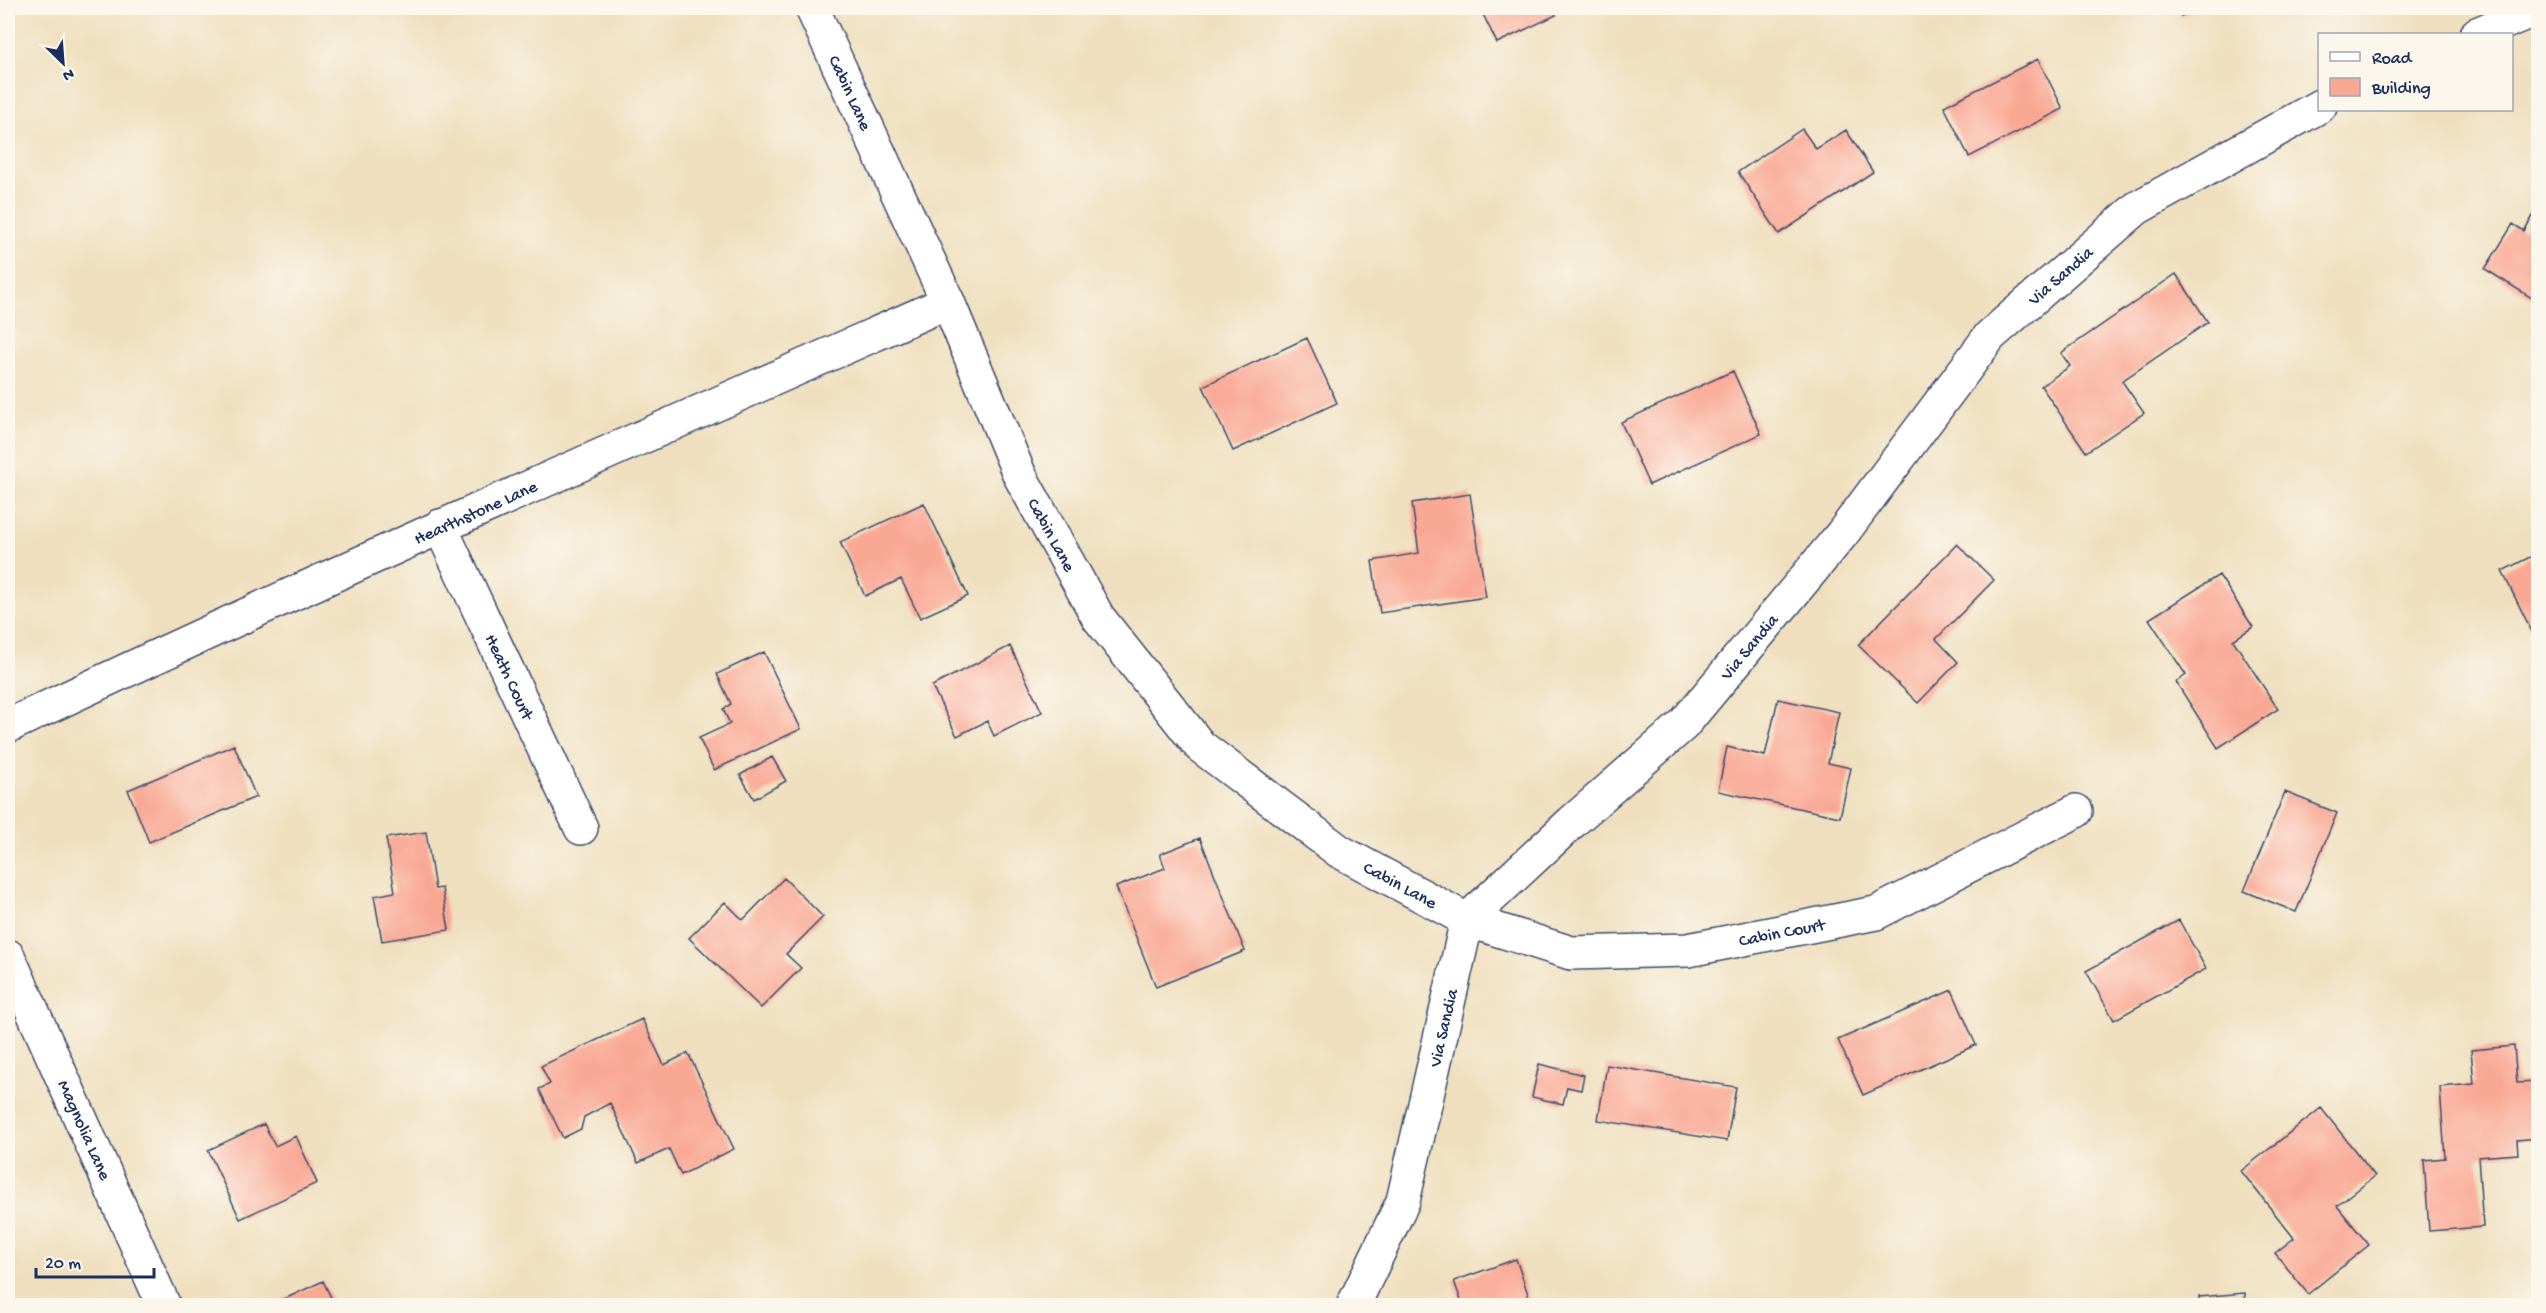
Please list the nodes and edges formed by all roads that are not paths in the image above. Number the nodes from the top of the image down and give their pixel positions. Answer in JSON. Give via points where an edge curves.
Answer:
{"nodes":[{"id":1,"x":812,"y":8,"type":"edge"},
{"id":2,"x":2538,"y":8,"type":"edge"},
{"id":3,"x":2479,"y":33,"type":"edge"},
{"id":4,"x":2318,"y":107,"type":"edge"},
{"id":5,"x":948,"y":302,"type":"junction"},
{"id":6,"x":440,"y":526,"type":"junction"},
{"id":7,"x":8,"y":726,"type":"edge"},
{"id":8,"x":2076,"y":811,"type":"dead end"},
{"id":9,"x":581,"y":828,"type":"dead end"},
{"id":10,"x":1467,"y":920,"type":"junction"},
{"id":11,"x":8,"y":956,"type":"edge"},
{"id":12,"x":164,"y":1305,"type":"edge"},
{"id":13,"x":1353,"y":1305,"type":"edge"}],
"edges":[{"from":1,"to":5,"type":"street","name":"Cabin Lane"},
{"from":2,"to":3,"type":"street"},
{"from":4,"to":10,"type":"street","name":"Via Sandia","via":[[2137,208],[1990,336],[1842,534],[1683,725]]},
{"from":5,"to":6,"type":"street","name":"Hearthstone Lane"},
{"from":5,"to":10,"type":"street","name":"Cabin Lane","via":[[1020,476],[1098,617],[1200,746],[1339,851]]},
{"from":6,"to":7,"type":"street","name":"Hearthstone Lane"},
{"from":6,"to":9,"type":"street","name":"Heath Court"},
{"from":8,"to":10,"type":"street","name":"Cabin Court","via":[[1876,912],[1688,950],[1571,953]]},
{"from":10,"to":13,"type":"street","name":"Via Sandia","via":[[1402,1201]]},
{"from":11,"to":12,"type":"street","name":"Magnolia Lane"}]}
